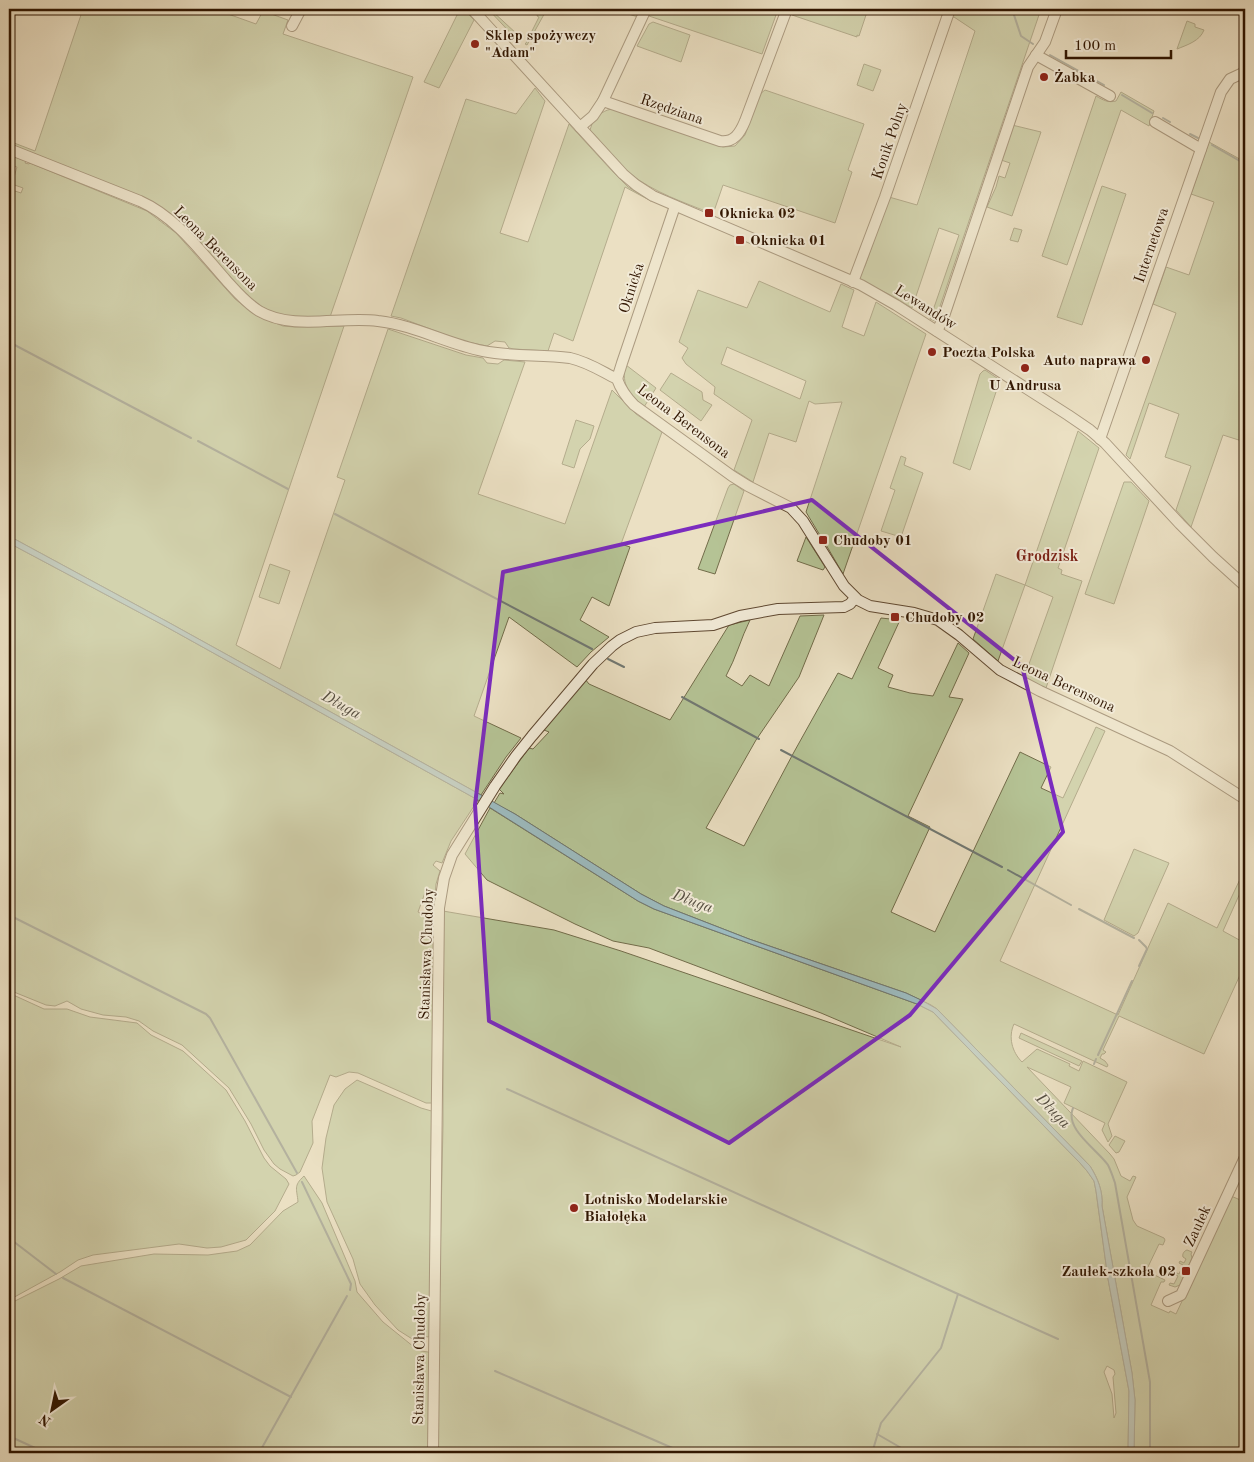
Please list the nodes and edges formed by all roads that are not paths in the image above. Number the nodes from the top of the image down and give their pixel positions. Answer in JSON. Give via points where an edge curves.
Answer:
{"nodes":[{"id":1,"x":301,"y":9,"type":"edge"},
{"id":2,"x":473,"y":9,"type":"edge"},
{"id":3,"x":646,"y":9,"type":"edge"},
{"id":4,"x":788,"y":9,"type":"edge"},
{"id":5,"x":950,"y":9,"type":"edge"},
{"id":6,"x":1057,"y":9,"type":"edge"},
{"id":7,"x":292,"y":26,"type":"dead end"},
{"id":8,"x":1036,"y":55,"type":"junction"},
{"id":9,"x":1245,"y":72,"type":"edge"},
{"id":10,"x":1110,"y":96,"type":"dead end"},
{"id":11,"x":603,"y":101,"type":"junction"},
{"id":12,"x":1155,"y":122,"type":"dead end"},
{"id":13,"x":580,"y":127,"type":"junction"},
{"id":14,"x":9,"y":149,"type":"edge"},
{"id":15,"x":1201,"y":149,"type":"junction"},
{"id":16,"x":675,"y":206,"type":"junction"},
{"id":17,"x":853,"y":282,"type":"junction"},
{"id":18,"x":937,"y":331,"type":"junction"},
{"id":19,"x":617,"y":379,"type":"junction"},
{"id":20,"x":1100,"y":439,"type":"junction"},
{"id":21,"x":1245,"y":586,"type":"edge"},
{"id":22,"x":855,"y":598,"type":"junction"},
{"id":23,"x":1245,"y":799,"type":"edge"},
{"id":24,"x":1245,"y":1157,"type":"edge"},
{"id":25,"x":1168,"y":1302,"type":"dead end"},
{"id":26,"x":433,"y":1453,"type":"edge"}],
"edges":[{"from":1,"to":7,"type":"street"},
{"from":2,"to":13,"type":"street","name":"Lewandów"},
{"from":3,"to":11,"type":"street"},
{"from":4,"to":11,"type":"street","name":"Rzędziana","via":[[740,133],[731,140],[720,141]]},
{"from":5,"to":17,"type":"street","name":"Konik Polny"},
{"from":6,"to":8,"type":"street","via":[[1045,42]]},
{"from":8,"to":10,"type":"street"},
{"from":8,"to":18,"type":"street","via":[[1028,67]]},
{"from":9,"to":15,"type":"street","name":"Internetowa","via":[[1224,85]]},
{"from":11,"to":13,"type":"street"},
{"from":12,"to":15,"type":"street"},
{"from":13,"to":16,"type":"street","name":"Lewandów","via":[[631,182]]},
{"from":14,"to":19,"type":"street","name":"Leona Berensona","via":[[152,207],[180,229],[243,298],[272,317],[298,321],[394,323],[483,351],[580,360]]},
{"from":15,"to":20,"type":"street","name":"Internetowa"},
{"from":16,"to":17,"type":"street","name":"Lewandów"},
{"from":16,"to":19,"type":"street","name":"Oknicka"},
{"from":17,"to":18,"type":"street","name":"Lewandów"},
{"from":18,"to":20,"type":"street","name":"Lewandów"},
{"from":19,"to":22,"type":"street","name":"Leona Berensona","via":[[625,396],[634,405],[740,481],[791,508]]},
{"from":20,"to":21,"type":"street","name":"Lewandów","via":[[1212,557]]},
{"from":22,"to":23,"type":"street","name":"Leona Berensona","via":[[870,606],[938,620],[1012,677],[1170,751]]},
{"from":22,"to":26,"type":"street","name":"Stanisława Chudoby","via":[[844,607],[764,612],[713,625],[655,628],[620,640],[586,671],[516,756],[452,855],[440,904]]},
{"from":24,"to":25,"type":"street","name":"Zaułek","via":[[1181,1295]]}]}
